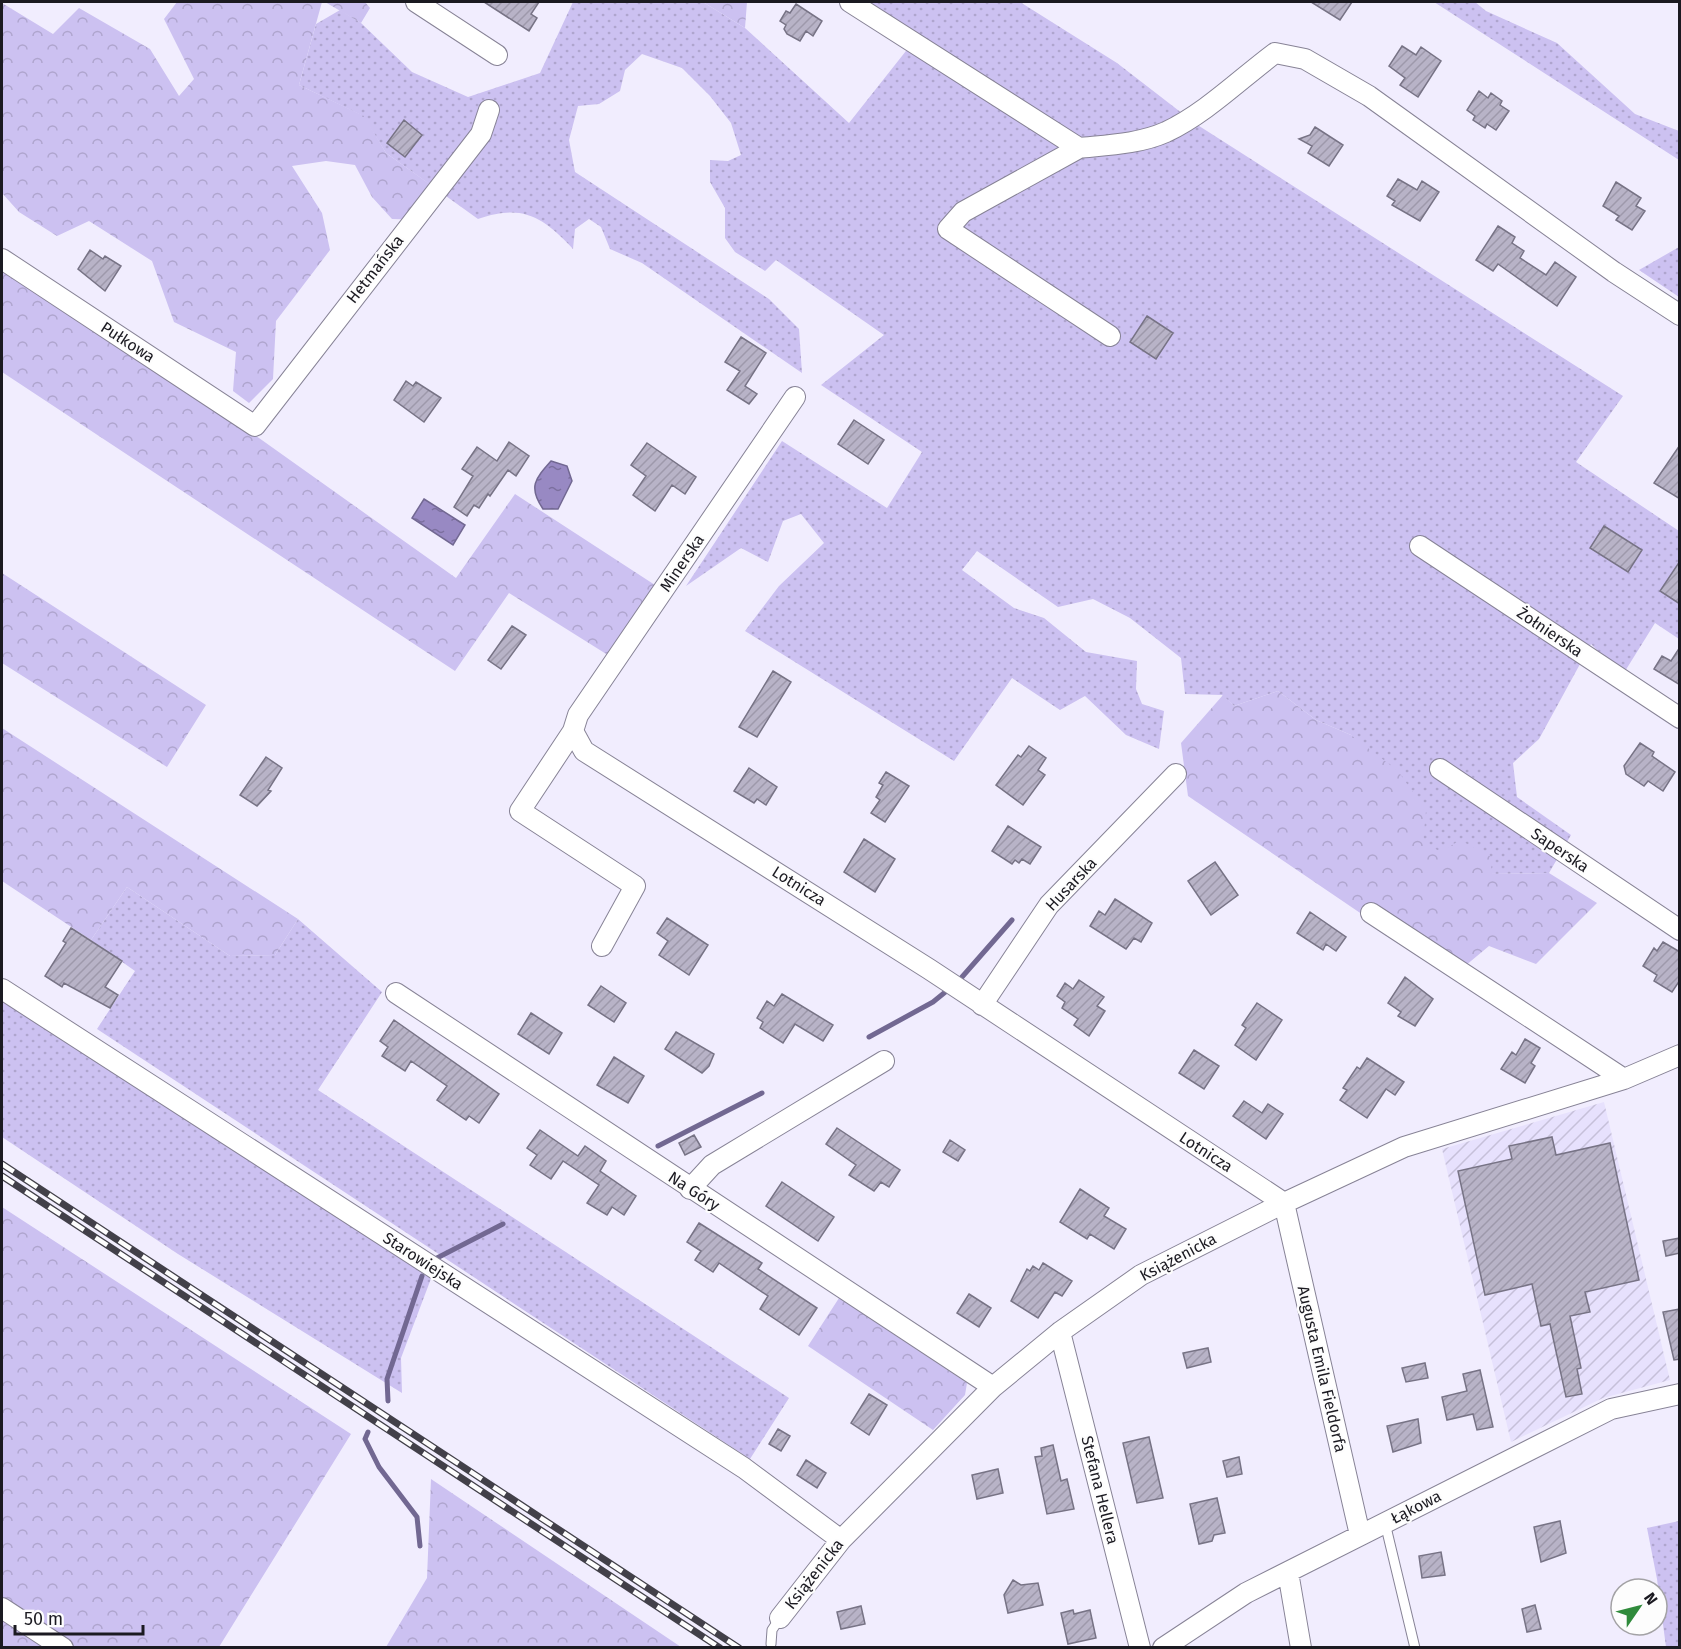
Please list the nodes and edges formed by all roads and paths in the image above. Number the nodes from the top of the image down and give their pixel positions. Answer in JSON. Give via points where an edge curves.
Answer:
{"nodes":[{"id":1,"x":416,"y":2,"type":"edge"},
{"id":2,"x":850,"y":2,"type":"edge"},
{"id":3,"x":497,"y":56,"type":"dead end"},
{"id":4,"x":489,"y":110,"type":"dead end"},
{"id":5,"x":1079,"y":148,"type":"junction"},
{"id":6,"x":2,"y":259,"type":"edge"},
{"id":7,"x":1680,"y":315,"type":"edge"},
{"id":8,"x":1110,"y":336,"type":"dead end"},
{"id":9,"x":795,"y":397,"type":"dead end"},
{"id":10,"x":255,"y":426,"type":"joint"},
{"id":11,"x":1420,"y":546,"type":"dead end"},
{"id":12,"x":1680,"y":718,"type":"edge"},
{"id":13,"x":573,"y":730,"type":"junction"},
{"id":14,"x":1440,"y":770,"type":"dead end"},
{"id":15,"x":1176,"y":774,"type":"dead end"},
{"id":16,"x":1371,"y":913,"type":"dead end"},
{"id":17,"x":1680,"y":930,"type":"edge"},
{"id":18,"x":602,"y":946,"type":"dead end"},
{"id":19,"x":2,"y":989,"type":"edge"},
{"id":20,"x":396,"y":993,"type":"dead end"},
{"id":21,"x":982,"y":1005,"type":"junction"},
{"id":22,"x":1680,"y":1055,"type":"edge"},
{"id":23,"x":884,"y":1061,"type":"dead end"},
{"id":24,"x":1624,"y":1079,"type":"junction"},
{"id":25,"x":690,"y":1189,"type":"junction"},
{"id":26,"x":1284,"y":1203,"type":"junction"},
{"id":27,"x":1060,"y":1332,"type":"junction"},
{"id":28,"x":993,"y":1387,"type":"junction"},
{"id":29,"x":1680,"y":1394,"type":"edge"},
{"id":30,"x":1385,"y":1523,"type":"junction"},
{"id":31,"x":1360,"y":1535,"type":"junction"},
{"id":32,"x":841,"y":1539,"type":"junction"},
{"id":33,"x":1288,"y":1572,"type":"junction"},
{"id":34,"x":2,"y":1608,"type":"edge"},
{"id":35,"x":780,"y":1618,"type":"joint"},
{"id":36,"x":771,"y":1644,"type":"dead end"},
{"id":37,"x":63,"y":1647,"type":"edge"},
{"id":38,"x":1140,"y":1647,"type":"edge"},
{"id":39,"x":1163,"y":1647,"type":"edge"},
{"id":40,"x":1301,"y":1647,"type":"edge"},
{"id":41,"x":1415,"y":1647,"type":"edge"}],
"edges":[{"from":1,"to":3,"type":"street"},
{"from":2,"to":5,"type":"street"},
{"from":4,"to":10,"type":"street","name":"Hetmańska","via":[[481,134]]},
{"from":5,"to":7,"type":"street","via":[[1121,144],[1163,133],[1189,120],[1275,53],[1305,59],[1369,96]]},
{"from":5,"to":8,"type":"street","via":[[963,212],[948,229]]},
{"from":6,"to":10,"type":"street","name":"Pułkowa"},
{"from":9,"to":13,"type":"street","name":"Minerska","via":[[578,715]]},
{"from":11,"to":12,"type":"street","name":"Żołnierska"},
{"from":13,"to":18,"type":"street","via":[[520,811],[635,886]]},
{"from":13,"to":21,"type":"street","name":"Lotnicza","via":[[584,752]]},
{"from":14,"to":17,"type":"street","name":"Saperska"},
{"from":15,"to":21,"type":"street","name":"Husarska","via":[[1049,905]]},
{"from":16,"to":24,"type":"street"},
{"from":19,"to":32,"type":"street","name":"Starowiejska","via":[[744,1468]]},
{"from":20,"to":25,"type":"street","name":"Na Góry"},
{"from":21,"to":26,"type":"street","name":"Lotnicza"},
{"from":22,"to":24,"type":"street","name":"Książenicka"},
{"from":23,"to":25,"type":"street","via":[[712,1165]]},
{"from":24,"to":26,"type":"street","name":"Książenicka","via":[[1404,1147]]},
{"from":25,"to":28,"type":"street","name":"Na Góry"},
{"from":26,"to":27,"type":"street","name":"Książenicka","via":[[1141,1275]]},
{"from":26,"to":31,"type":"street","name":"Augusta Emila Fieldorfa"},
{"from":27,"to":28,"type":"street","name":"Książenicka"},
{"from":27,"to":38,"type":"street","name":"Stefana Hellera"},
{"from":28,"to":32,"type":"street","name":"Książenicka"},
{"from":29,"to":30,"type":"street","name":"Łąkowa","via":[[1611,1409]]},
{"from":30,"to":31,"type":"street","name":"Łąkowa"},
{"from":30,"to":41,"type":"lane"},
{"from":31,"to":33,"type":"street","name":"Łąkowa"},
{"from":32,"to":35,"type":"street","name":"Książenicka"},
{"from":33,"to":39,"type":"street","name":"Łąkowa","via":[[1246,1593]]},
{"from":33,"to":40,"type":"street"},
{"from":34,"to":37,"type":"street"},
{"from":35,"to":36,"type":"lane","via":[[772,1630]]}]}
